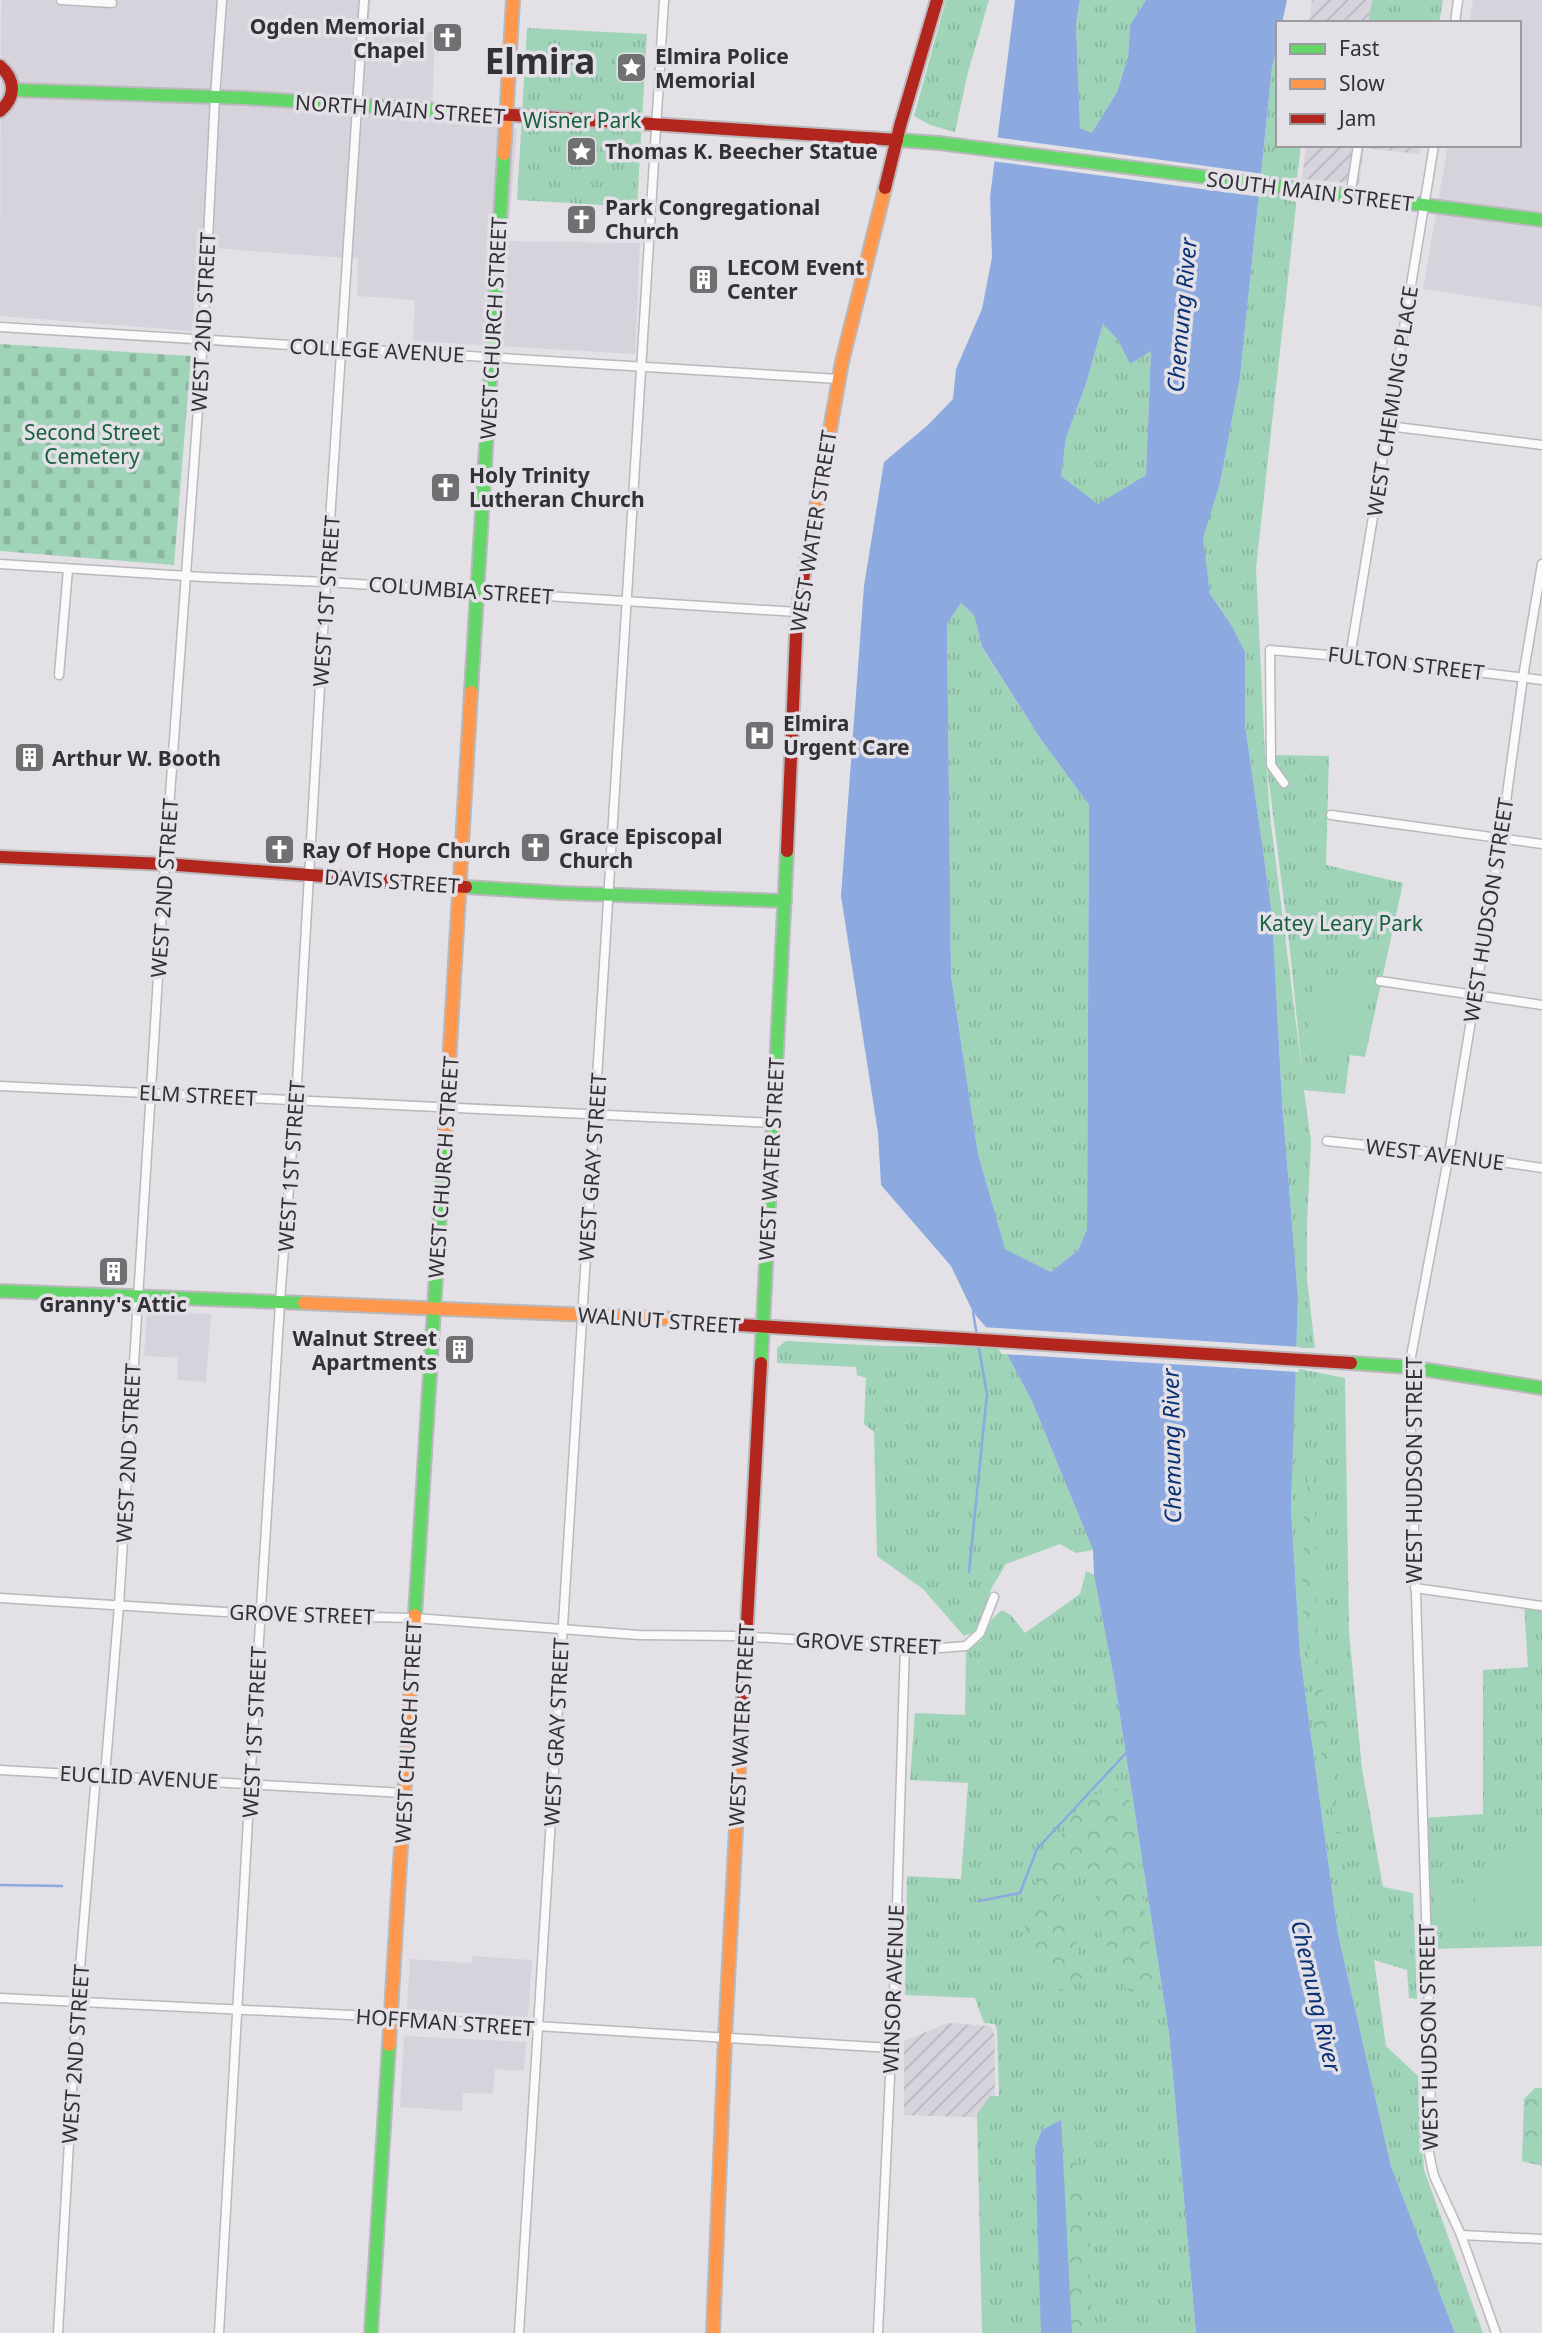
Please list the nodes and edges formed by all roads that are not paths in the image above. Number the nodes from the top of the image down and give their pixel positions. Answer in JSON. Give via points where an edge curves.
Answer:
{"nodes":[{"id":1,"x":61,"y":0,"type":"edge"},
{"id":2,"x":222,"y":0,"type":"edge"},
{"id":3,"x":364,"y":0,"type":"edge"},
{"id":4,"x":513,"y":0,"type":"edge"},
{"id":5,"x":664,"y":0,"type":"edge"},
{"id":6,"x":937,"y":0,"type":"edge"},
{"id":7,"x":1458,"y":0,"type":"edge"},
{"id":8,"x":112,"y":3,"type":"dead end"},
{"id":9,"x":1455,"y":21,"type":"edge"},
{"id":10,"x":0,"y":66,"type":"edge"},
{"id":11,"x":14,"y":90,"type":"junction"},
{"id":12,"x":215,"y":97,"type":"junction"},
{"id":13,"x":358,"y":106,"type":"junction"},
{"id":14,"x":0,"y":111,"type":"edge"},
{"id":15,"x":506,"y":115,"type":"junction"},
{"id":16,"x":657,"y":125,"type":"junction"},
{"id":17,"x":897,"y":140,"type":"junction"},
{"id":18,"x":1358,"y":147,"type":"edge"},
{"id":19,"x":1434,"y":147,"type":"edge"},
{"id":20,"x":1079,"y":161,"type":"joint"},
{"id":21,"x":1350,"y":197,"type":"junction"},
{"id":22,"x":1424,"y":204,"type":"junction"},
{"id":23,"x":1542,"y":220,"type":"edge"},
{"id":24,"x":0,"y":327,"type":"edge"},
{"id":25,"x":203,"y":340,"type":"junction"},
{"id":26,"x":342,"y":348,"type":"junction"},
{"id":27,"x":492,"y":357,"type":"junction"},
{"id":28,"x":641,"y":366,"type":"junction"},
{"id":29,"x":839,"y":379,"type":"junction"},
{"id":30,"x":1388,"y":426,"type":"junction"},
{"id":31,"x":1542,"y":445,"type":"edge"},
{"id":32,"x":0,"y":564,"type":"edge"},
{"id":33,"x":1542,"y":564,"type":"edge"},
{"id":34,"x":68,"y":569,"type":"junction"},
{"id":35,"x":187,"y":576,"type":"junction"},
{"id":36,"x":326,"y":582,"type":"junction"},
{"id":37,"x":477,"y":591,"type":"junction"},
{"id":38,"x":626,"y":600,"type":"junction"},
{"id":39,"x":797,"y":612,"type":"junction"},
{"id":40,"x":1350,"y":657,"type":"junction"},
{"id":41,"x":59,"y":675,"type":"dead end"},
{"id":42,"x":1523,"y":677,"type":"junction"},
{"id":43,"x":1542,"y":680,"type":"edge"},
{"id":44,"x":1284,"y":783,"type":"dead end"},
{"id":45,"x":1331,"y":815,"type":"dead end"},
{"id":46,"x":1501,"y":838,"type":"junction"},
{"id":47,"x":1542,"y":844,"type":"edge"},
{"id":48,"x":0,"y":857,"type":"edge"},
{"id":49,"x":165,"y":864,"type":"junction"},
{"id":50,"x":310,"y":876,"type":"junction"},
{"id":51,"x":459,"y":886,"type":"junction"},
{"id":52,"x":610,"y":895,"type":"junction"},
{"id":53,"x":785,"y":901,"type":"junction"},
{"id":54,"x":1380,"y":981,"type":"dead end"},
{"id":55,"x":1474,"y":995,"type":"junction"},
{"id":56,"x":1542,"y":1005,"type":"edge"},
{"id":57,"x":0,"y":1086,"type":"edge"},
{"id":58,"x":151,"y":1093,"type":"junction"},
{"id":59,"x":296,"y":1100,"type":"junction"},
{"id":60,"x":447,"y":1107,"type":"junction"},
{"id":61,"x":595,"y":1114,"type":"junction"},
{"id":62,"x":774,"y":1123,"type":"junction"},
{"id":63,"x":1327,"y":1141,"type":"dead end"},
{"id":64,"x":1449,"y":1154,"type":"junction"},
{"id":65,"x":1542,"y":1168,"type":"edge"},
{"id":66,"x":0,"y":1291,"type":"edge"},
{"id":67,"x":137,"y":1297,"type":"junction"},
{"id":68,"x":281,"y":1304,"type":"junction"},
{"id":69,"x":433,"y":1310,"type":"junction"},
{"id":70,"x":582,"y":1314,"type":"junction"},
{"id":71,"x":761,"y":1326,"type":"junction"},
{"id":72,"x":1409,"y":1367,"type":"junction"},
{"id":73,"x":1542,"y":1388,"type":"edge"},
{"id":74,"x":1415,"y":1588,"type":"junction"},
{"id":75,"x":994,"y":1597,"type":"dead end"},
{"id":76,"x":0,"y":1598,"type":"edge"},
{"id":77,"x":119,"y":1605,"type":"junction"},
{"id":78,"x":1542,"y":1606,"type":"edge"},
{"id":79,"x":261,"y":1614,"type":"junction"},
{"id":80,"x":415,"y":1618,"type":"junction"},
{"id":81,"x":562,"y":1630,"type":"junction"},
{"id":82,"x":746,"y":1637,"type":"junction"},
{"id":83,"x":905,"y":1646,"type":"junction"},
{"id":84,"x":0,"y":1770,"type":"edge"},
{"id":85,"x":100,"y":1775,"type":"junction"},
{"id":86,"x":250,"y":1784,"type":"junction"},
{"id":87,"x":404,"y":1793,"type":"junction"},
{"id":88,"x":0,"y":1998,"type":"edge"},
{"id":89,"x":77,"y":2004,"type":"junction"},
{"id":90,"x":237,"y":2010,"type":"junction"},
{"id":91,"x":391,"y":2017,"type":"junction"},
{"id":92,"x":538,"y":2028,"type":"junction"},
{"id":93,"x":724,"y":2038,"type":"junction"},
{"id":94,"x":891,"y":2048,"type":"junction"},
{"id":95,"x":1461,"y":2235,"type":"junction"},
{"id":96,"x":1542,"y":2239,"type":"edge"},
{"id":97,"x":58,"y":2333,"type":"edge"},
{"id":98,"x":219,"y":2333,"type":"edge"},
{"id":99,"x":370,"y":2333,"type":"edge"},
{"id":100,"x":519,"y":2333,"type":"edge"},
{"id":101,"x":713,"y":2333,"type":"edge"},
{"id":102,"x":878,"y":2333,"type":"edge"},
{"id":103,"x":1496,"y":2333,"type":"edge"}],
"edges":[{"from":1,"to":8,"type":"street"},
{"from":2,"to":12,"type":"street","name":"WEST 2ND STREET"},
{"from":3,"to":13,"type":"street","name":"WEST 1ST STREET"},
{"from":4,"to":15,"type":"main road","name":"WEST CHURCH STREET"},
{"from":5,"to":16,"type":"street","name":"WEST GRAY STREET"},
{"from":6,"to":17,"type":"main road","name":"WEST WATER STREET"},
{"from":7,"to":9,"type":"street"},
{"from":10,"to":11,"type":"main road","via":[[12,78]]},
{"from":11,"to":12,"type":"main road","name":"NORTH MAIN STREET"},
{"from":11,"to":14,"type":"main road"},
{"from":12,"to":13,"type":"main road","name":"NORTH MAIN STREET"},
{"from":12,"to":25,"type":"street","name":"WEST 2ND STREET"},
{"from":13,"to":15,"type":"main road","name":"NORTH MAIN STREET"},
{"from":13,"to":26,"type":"street","name":"WEST 1ST STREET"},
{"from":15,"to":16,"type":"main road","name":"NORTH MAIN STREET"},
{"from":15,"to":27,"type":"main road","name":"WEST CHURCH STREET"},
{"from":16,"to":17,"type":"main road","name":"NORTH MAIN STREET"},
{"from":16,"to":28,"type":"street","name":"WEST GRAY STREET"},
{"from":17,"to":20,"type":"main road","name":"NORTH MAIN STREET"},
{"from":17,"to":29,"type":"main road","name":"WEST WATER STREET"},
{"from":18,"to":21,"type":"street"},
{"from":19,"to":22,"type":"street","name":"WEST CHEMUNG PLACE"},
{"from":20,"to":21,"type":"main road","name":"SOUTH MAIN STREET"},
{"from":21,"to":22,"type":"main road","name":"SOUTH MAIN STREET"},
{"from":22,"to":23,"type":"main road","name":"SOUTH MAIN STREET"},
{"from":22,"to":30,"type":"street","name":"WEST CHEMUNG PLACE"},
{"from":24,"to":25,"type":"street","name":"COLLEGE AVENUE"},
{"from":25,"to":26,"type":"street","name":"COLLEGE AVENUE"},
{"from":25,"to":35,"type":"street","name":"WEST 2ND STREET"},
{"from":26,"to":27,"type":"street","name":"COLLEGE AVENUE"},
{"from":26,"to":36,"type":"street","name":"WEST 1ST STREET"},
{"from":27,"to":28,"type":"street","name":"COLLEGE AVENUE"},
{"from":27,"to":37,"type":"main road","name":"WEST CHURCH STREET"},
{"from":28,"to":29,"type":"street","name":"COLLEGE AVENUE"},
{"from":28,"to":38,"type":"street","name":"WEST GRAY STREET"},
{"from":29,"to":39,"type":"main road","name":"WEST WATER STREET"},
{"from":30,"to":31,"type":"street"},
{"from":30,"to":40,"type":"street","name":"WEST CHEMUNG PLACE"},
{"from":32,"to":34,"type":"street","name":"COLUMBIA STREET"},
{"from":33,"to":42,"type":"street","name":"WEST HUDSON STREET"},
{"from":34,"to":35,"type":"street","name":"COLUMBIA STREET"},
{"from":34,"to":41,"type":"street"},
{"from":35,"to":36,"type":"street","name":"COLUMBIA STREET"},
{"from":35,"to":49,"type":"street","name":"WEST 2ND STREET"},
{"from":36,"to":37,"type":"street","name":"COLUMBIA STREET"},
{"from":36,"to":50,"type":"street","name":"WEST 1ST STREET"},
{"from":37,"to":38,"type":"street","name":"COLUMBIA STREET"},
{"from":37,"to":51,"type":"main road","name":"WEST CHURCH STREET"},
{"from":38,"to":39,"type":"street","name":"COLUMBIA STREET"},
{"from":38,"to":52,"type":"street","name":"WEST GRAY STREET"},
{"from":39,"to":53,"type":"main road","name":"WEST WATER STREET"},
{"from":40,"to":42,"type":"street","name":"FULTON STREET"},
{"from":40,"to":44,"type":"street","name":"FULTON STREET","via":[[1270,650],[1271,765]]},
{"from":42,"to":43,"type":"street","name":"FULTON STREET"},
{"from":42,"to":46,"type":"street","name":"WEST HUDSON STREET"},
{"from":45,"to":46,"type":"street"},
{"from":46,"to":47,"type":"street"},
{"from":46,"to":55,"type":"street","name":"WEST HUDSON STREET"},
{"from":48,"to":49,"type":"main road","name":"DAVIS STREET"},
{"from":49,"to":50,"type":"main road","name":"DAVIS STREET"},
{"from":49,"to":58,"type":"street","name":"WEST 2ND STREET"},
{"from":50,"to":51,"type":"main road","name":"DAVIS STREET"},
{"from":50,"to":59,"type":"street","name":"WEST 1ST STREET"},
{"from":51,"to":52,"type":"main road","name":"DAVIS STREET"},
{"from":51,"to":60,"type":"main road","name":"WEST CHURCH STREET"},
{"from":52,"to":53,"type":"main road","name":"DAVIS STREET"},
{"from":52,"to":61,"type":"street","name":"WEST GRAY STREET"},
{"from":53,"to":62,"type":"main road","name":"WEST WATER STREET"},
{"from":54,"to":55,"type":"street"},
{"from":55,"to":56,"type":"street"},
{"from":55,"to":64,"type":"street","name":"WEST HUDSON STREET"},
{"from":57,"to":58,"type":"street","name":"ELM STREET"},
{"from":58,"to":59,"type":"street","name":"ELM STREET"},
{"from":58,"to":67,"type":"street","name":"WEST 2ND STREET"},
{"from":59,"to":60,"type":"street","name":"ELM STREET"},
{"from":59,"to":68,"type":"street","name":"WEST 1ST STREET"},
{"from":60,"to":61,"type":"street","name":"ELM STREET"},
{"from":60,"to":69,"type":"main road","name":"WEST CHURCH STREET"},
{"from":61,"to":62,"type":"street","name":"ELM STREET"},
{"from":61,"to":70,"type":"street","name":"WEST GRAY STREET"},
{"from":62,"to":71,"type":"main road","name":"WEST WATER STREET"},
{"from":63,"to":64,"type":"street","name":"WEST AVENUE"},
{"from":64,"to":65,"type":"street","name":"WEST AVENUE"},
{"from":64,"to":72,"type":"street","name":"WEST HUDSON STREET"},
{"from":66,"to":67,"type":"main road","name":"WALNUT STREET"},
{"from":67,"to":68,"type":"main road","name":"WALNUT STREET"},
{"from":67,"to":77,"type":"street","name":"WEST 2ND STREET"},
{"from":68,"to":69,"type":"main road","name":"WALNUT STREET"},
{"from":68,"to":79,"type":"street","name":"WEST 1ST STREET"},
{"from":69,"to":70,"type":"main road","name":"WALNUT STREET"},
{"from":69,"to":80,"type":"main road","name":"WEST CHURCH STREET"},
{"from":70,"to":71,"type":"main road","name":"WALNUT STREET"},
{"from":70,"to":81,"type":"street","name":"WEST GRAY STREET"},
{"from":71,"to":72,"type":"main road","name":"WALNUT STREET"},
{"from":71,"to":82,"type":"main road","name":"WEST WATER STREET"},
{"from":72,"to":73,"type":"main road","name":"WALNUT STREET"},
{"from":72,"to":74,"type":"street","name":"WEST HUDSON STREET"},
{"from":74,"to":78,"type":"street"},
{"from":74,"to":95,"type":"street","name":"WEST HUDSON STREET","via":[[1431,2079],[1428,2147],[1434,2176]]},
{"from":75,"to":83,"type":"street","name":"GROVE STREET","via":[[980,1633],[966,1646]]},
{"from":76,"to":77,"type":"street","name":"GROVE STREET"},
{"from":77,"to":79,"type":"street","name":"GROVE STREET"},
{"from":77,"to":85,"type":"street","name":"WEST 2ND STREET"},
{"from":79,"to":80,"type":"street","name":"GROVE STREET"},
{"from":79,"to":86,"type":"street","name":"WEST 1ST STREET"},
{"from":80,"to":81,"type":"street","name":"GROVE STREET"},
{"from":80,"to":87,"type":"main road","name":"WEST CHURCH STREET"},
{"from":81,"to":82,"type":"street","name":"GROVE STREET"},
{"from":81,"to":92,"type":"street","name":"WEST GRAY STREET"},
{"from":82,"to":83,"type":"street","name":"GROVE STREET"},
{"from":82,"to":93,"type":"main road","name":"WEST WATER STREET"},
{"from":83,"to":94,"type":"street","name":"WINSOR AVENUE"},
{"from":84,"to":85,"type":"street","name":"EUCLID AVENUE"},
{"from":85,"to":86,"type":"street","name":"EUCLID AVENUE"},
{"from":85,"to":89,"type":"street","name":"WEST 2ND STREET"},
{"from":86,"to":87,"type":"street","name":"EUCLID AVENUE"},
{"from":86,"to":90,"type":"street","name":"WEST 1ST STREET"},
{"from":87,"to":91,"type":"main road","name":"WEST CHURCH STREET"},
{"from":88,"to":89,"type":"street","name":"HOFFMAN STREET"},
{"from":89,"to":90,"type":"street","name":"HOFFMAN STREET"},
{"from":89,"to":97,"type":"street","name":"WEST 2ND STREET"},
{"from":90,"to":91,"type":"street","name":"HOFFMAN STREET"},
{"from":90,"to":98,"type":"street","name":"WEST 1ST STREET"},
{"from":91,"to":92,"type":"street","name":"HOFFMAN STREET"},
{"from":91,"to":99,"type":"main road","name":"WEST CHURCH STREET"},
{"from":92,"to":93,"type":"street","name":"HOFFMAN STREET"},
{"from":92,"to":100,"type":"street","name":"WEST GRAY STREET"},
{"from":93,"to":94,"type":"street","name":"HOFFMAN STREET"},
{"from":93,"to":101,"type":"main road","name":"WEST WATER STREET"},
{"from":94,"to":102,"type":"street","name":"WINSOR AVENUE"},
{"from":95,"to":96,"type":"street"},
{"from":95,"to":103,"type":"street","name":"WEST HUDSON STREET"}]}
